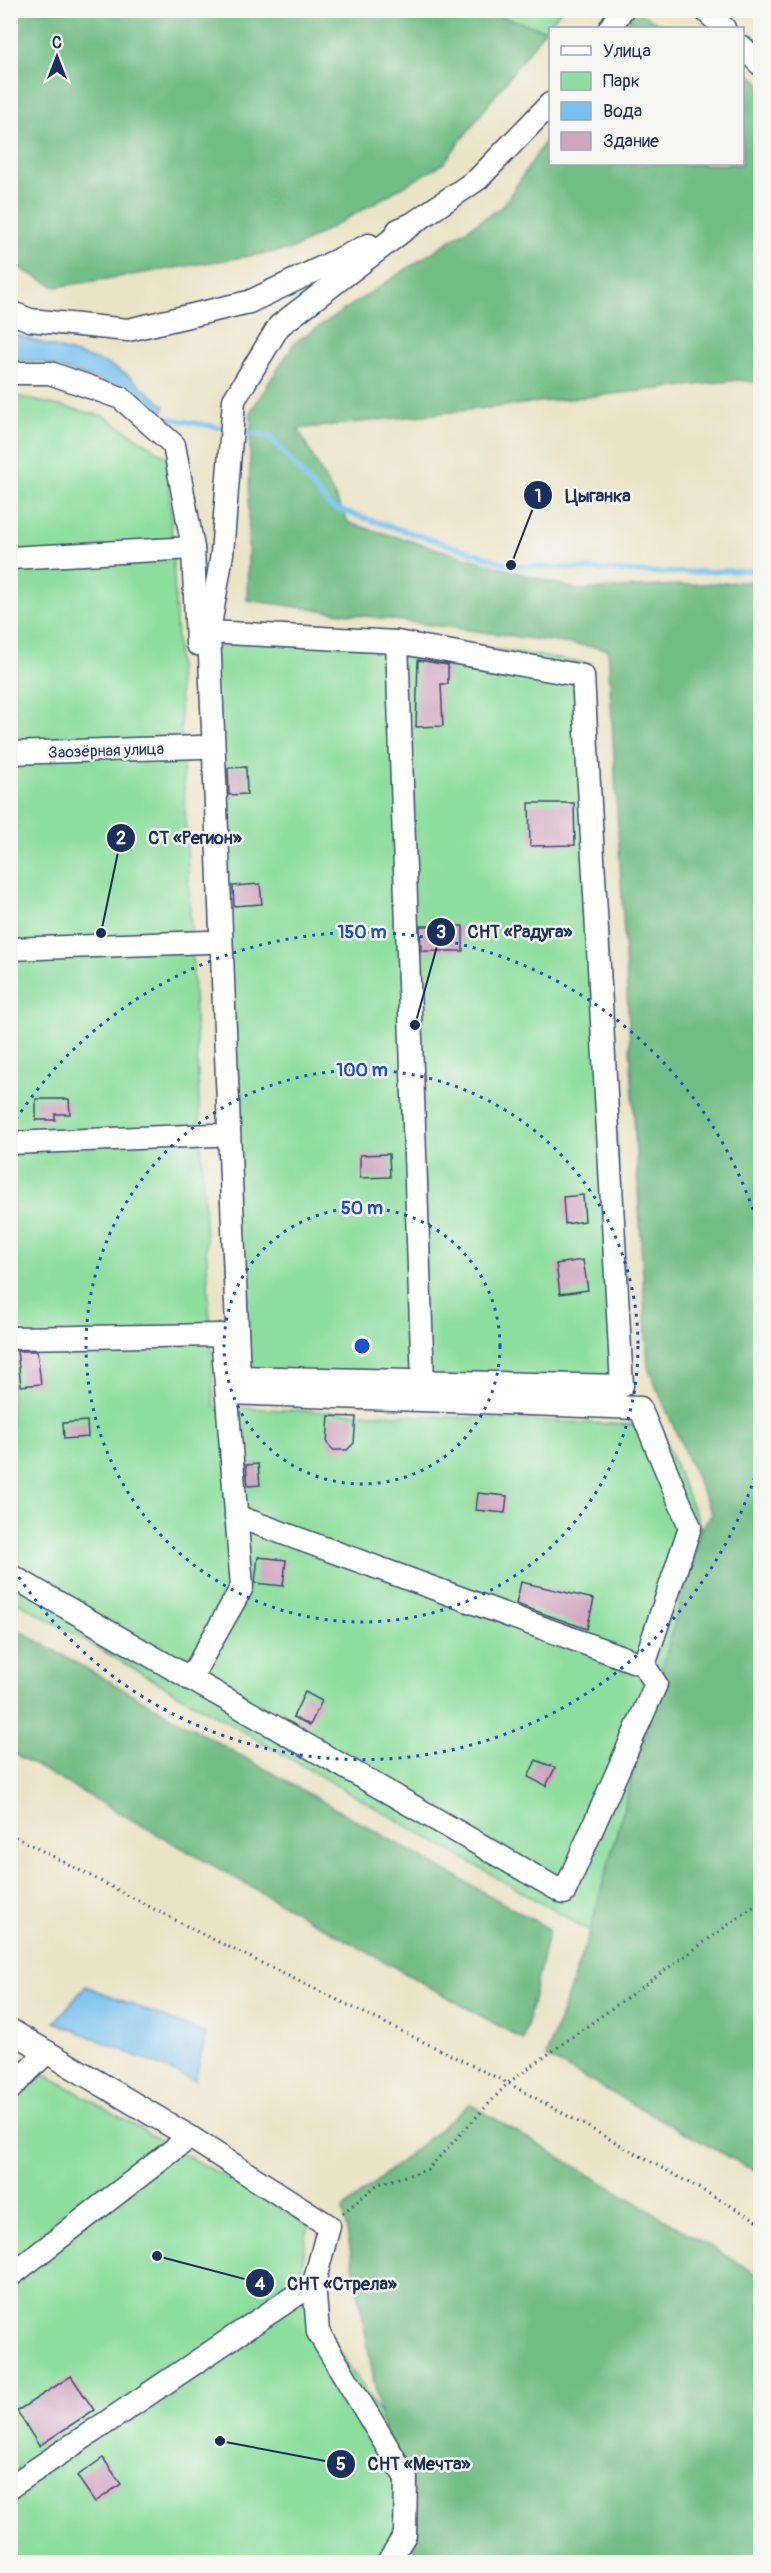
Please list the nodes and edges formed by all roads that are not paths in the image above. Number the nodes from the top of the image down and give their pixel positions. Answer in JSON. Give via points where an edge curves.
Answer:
{"nodes":[{"id":1,"x":622,"y":10,"type":"edge"},
{"id":2,"x":705,"y":10,"type":"edge"},
{"id":3,"x":611,"y":27,"type":"edge"},
{"id":4,"x":723,"y":27,"type":"edge"},
{"id":5,"x":744,"y":49,"type":"edge"},
{"id":6,"x":760,"y":64,"type":"edge"},
{"id":7,"x":549,"y":105,"type":"edge"},
{"id":8,"x":412,"y":224,"type":"junction"},
{"id":9,"x":10,"y":312,"type":"edge"},
{"id":10,"x":10,"y":374,"type":"edge"},
{"id":11,"x":193,"y":548,"type":"junction"},
{"id":12,"x":10,"y":558,"type":"edge"},
{"id":13,"x":209,"y":632,"type":"junction"},
{"id":14,"x":397,"y":642,"type":"junction"},
{"id":15,"x":201,"y":747,"type":"junction"},
{"id":16,"x":10,"y":753,"type":"edge"},
{"id":17,"x":208,"y":942,"type":"junction"},
{"id":18,"x":10,"y":949,"type":"edge"},
{"id":19,"x":215,"y":1135,"type":"junction"},
{"id":20,"x":10,"y":1143,"type":"edge"},
{"id":21,"x":222,"y":1335,"type":"junction"},
{"id":22,"x":10,"y":1338,"type":"edge"},
{"id":23,"x":423,"y":1382,"type":"junction"},
{"id":24,"x":227,"y":1393,"type":"junction"},
{"id":25,"x":237,"y":1516,"type":"junction"},
{"id":26,"x":10,"y":1575,"type":"edge"},
{"id":27,"x":644,"y":1665,"type":"junction"},
{"id":28,"x":190,"y":1679,"type":"junction"},
{"id":29,"x":10,"y":2030,"type":"edge"},
{"id":30,"x":47,"y":2052,"type":"junction"},
{"id":31,"x":10,"y":2089,"type":"edge"},
{"id":32,"x":190,"y":2137,"type":"junction"},
{"id":33,"x":10,"y":2276,"type":"edge"},
{"id":34,"x":314,"y":2283,"type":"junction"},
{"id":35,"x":10,"y":2487,"type":"edge"},
{"id":36,"x":388,"y":2562,"type":"edge"}],
"edges":[{"from":1,"to":3,"type":"street"},
{"from":2,"to":4,"type":"street"},
{"from":5,"to":6,"type":"street"},
{"from":7,"to":8,"type":"street","via":[[478,179]]},
{"from":8,"to":9,"type":"street","via":[[249,302],[128,330],[30,320]]},
{"from":8,"to":13,"type":"street","via":[[279,326],[234,400],[222,554]]},
{"from":10,"to":11,"type":"street","via":[[50,373],[121,398],[174,445]]},
{"from":11,"to":12,"type":"street"},
{"from":11,"to":15,"type":"street"},
{"from":13,"to":14,"type":"street"},
{"from":13,"to":23,"type":"street","via":[[239,1377]]},
{"from":14,"to":23,"type":"street"},
{"from":14,"to":23,"type":"street","via":[[583,676],[622,1386]]},
{"from":15,"to":16,"type":"street","name":"Заозёрная улица"},
{"from":15,"to":17,"type":"street"},
{"from":17,"to":18,"type":"street"},
{"from":17,"to":19,"type":"street"},
{"from":19,"to":20,"type":"street"},
{"from":19,"to":21,"type":"street"},
{"from":21,"to":22,"type":"street"},
{"from":21,"to":24,"type":"street"},
{"from":24,"to":25,"type":"street"},
{"from":24,"to":27,"type":"street","via":[[640,1408],[690,1527]]},
{"from":25,"to":27,"type":"street"},
{"from":25,"to":28,"type":"street","via":[[242,1587]]},
{"from":26,"to":28,"type":"street"},
{"from":27,"to":28,"type":"street","via":[[656,1684],[564,1893]]},
{"from":29,"to":30,"type":"street"},
{"from":30,"to":31,"type":"street"},
{"from":30,"to":32,"type":"street"},
{"from":32,"to":33,"type":"street"},
{"from":32,"to":34,"type":"street","via":[[329,2226]]},
{"from":34,"to":35,"type":"street"},
{"from":34,"to":36,"type":"street","via":[[318,2332],[406,2478],[405,2535]]}]}
